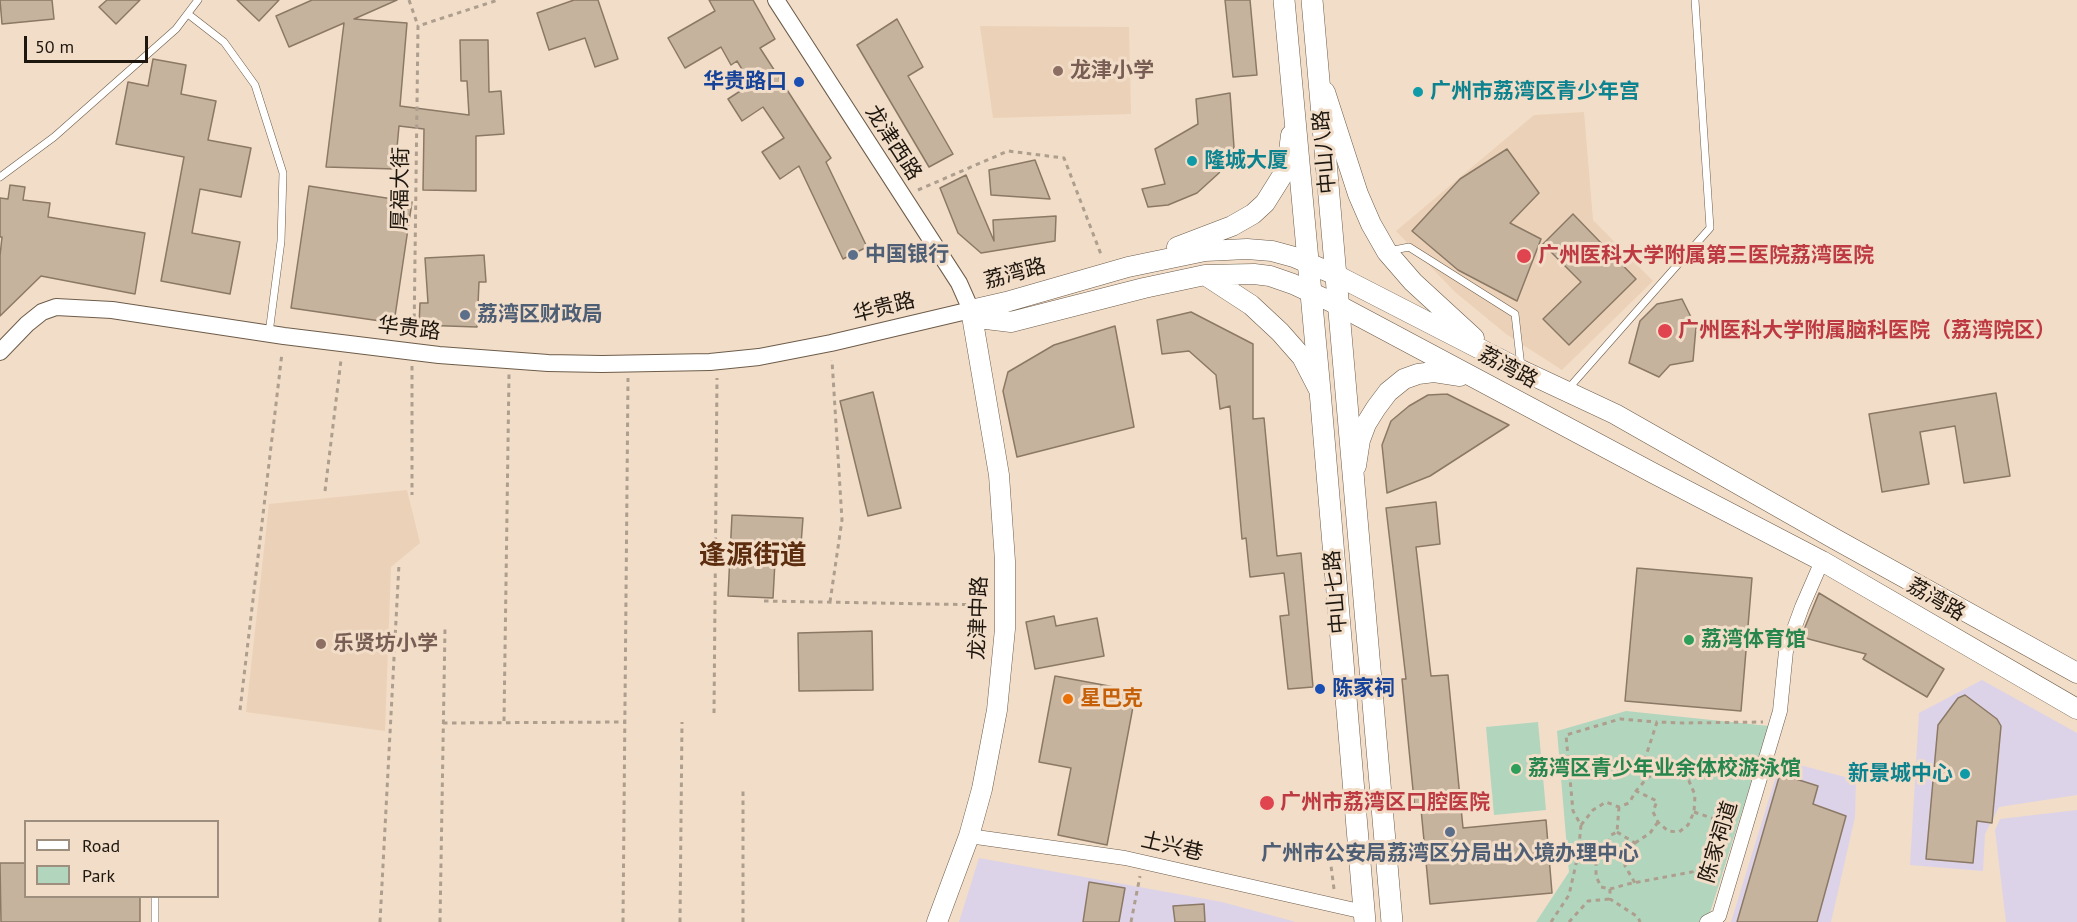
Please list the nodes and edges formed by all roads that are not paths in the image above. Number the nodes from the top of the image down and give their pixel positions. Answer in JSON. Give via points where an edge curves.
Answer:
{"nodes":[{"id":1,"x":198,"y":0,"type":"edge"},
{"id":2,"x":776,"y":0,"type":"edge"},
{"id":3,"x":1284,"y":0,"type":"edge"},
{"id":4,"x":1312,"y":0,"type":"edge"},
{"id":5,"x":1695,"y":0,"type":"edge"},
{"id":6,"x":188,"y":14,"type":"junction"},
{"id":7,"x":1319,"y":70,"type":"junction"},
{"id":8,"x":1292,"y":93,"type":"junction"},
{"id":9,"x":0,"y":177,"type":"edge"},
{"id":10,"x":1387,"y":252,"type":"junction"},
{"id":11,"x":1308,"y":262,"type":"junction"},
{"id":12,"x":1128,"y":267,"type":"junction"},
{"id":13,"x":1205,"y":275,"type":"junction"},
{"id":14,"x":1336,"y":275,"type":"junction"},
{"id":15,"x":1311,"y":293,"type":"junction"},
{"id":16,"x":1338,"y":305,"type":"junction"},
{"id":17,"x":971,"y":310,"type":"junction"},
{"id":18,"x":276,"y":335,"type":"junction"},
{"id":19,"x":0,"y":352,"type":"edge"},
{"id":20,"x":1521,"y":370,"type":"junction"},
{"id":21,"x":1478,"y":380,"type":"junction"},
{"id":22,"x":1320,"y":391,"type":"junction"},
{"id":23,"x":1567,"y":391,"type":"junction"},
{"id":24,"x":1353,"y":486,"type":"junction"},
{"id":25,"x":1822,"y":561,"type":"junction"},
{"id":26,"x":2077,"y":673,"type":"edge"},
{"id":27,"x":2077,"y":709,"type":"edge"},
{"id":28,"x":969,"y":836,"type":"junction"},
{"id":29,"x":155,"y":898,"type":"edge"},
{"id":30,"x":1365,"y":917,"type":"edge"},
{"id":31,"x":1714,"y":920,"type":"edge"},
{"id":32,"x":155,"y":922,"type":"edge"},
{"id":33,"x":937,"y":922,"type":"edge"},
{"id":34,"x":1392,"y":922,"type":"edge"}],
"edges":[{"from":1,"to":6,"type":"lane"},
{"from":2,"to":17,"type":"street","name":"龙津西路","via":[[959,283]]},
{"from":3,"to":8,"type":"main road","name":"中山八路"},
{"from":4,"to":7,"type":"main road","name":"中山八路"},
{"from":5,"to":23,"type":"lane","via":[[1710,228]]},
{"from":6,"to":9,"type":"lane","via":[[54,137]]},
{"from":6,"to":18,"type":"lane","via":[[224,42],[255,85],[283,172]]},
{"from":7,"to":10,"type":"main road","via":[[1358,194]]},
{"from":7,"to":14,"type":"main road","name":"中山八路"},
{"from":8,"to":11,"type":"main road","name":"中山八路"},
{"from":8,"to":12,"type":"main road","via":[[1287,168],[1265,203],[1233,226]]},
{"from":10,"to":20,"type":"main road","via":[[1468,333]]},
{"from":10,"to":20,"type":"lane","via":[[1409,247],[1515,314]]},
{"from":11,"to":12,"type":"main road","name":"荔湾路","via":[[1272,251],[1247,249],[1205,251]]},
{"from":11,"to":14,"type":"main road","name":"荔湾路"},
{"from":11,"to":15,"type":"main road","name":"中山七路"},
{"from":12,"to":17,"type":"main road","name":"荔湾路"},
{"from":13,"to":15,"type":"main road","name":"荔湾路","via":[[1270,276]]},
{"from":13,"to":17,"type":"main road","name":"荔湾路","via":[[1011,322],[986,319]]},
{"from":13,"to":22,"type":"main road","via":[[1251,305],[1280,332],[1302,357]]},
{"from":14,"to":16,"type":"main road","name":"中山八路"},
{"from":14,"to":20,"type":"main road","name":"荔湾路"},
{"from":15,"to":16,"type":"main road","name":"荔湾路"},
{"from":15,"to":22,"type":"main road","name":"中山七路"},
{"from":16,"to":21,"type":"main road","name":"荔湾路"},
{"from":16,"to":24,"type":"main road","name":"中山七路"},
{"from":17,"to":18,"type":"street","name":"华贵路","via":[[831,343],[717,361],[628,364],[509,360]]},
{"from":17,"to":28,"type":"main road","name":"龙津中路","via":[[999,475],[1005,629],[997,710]]},
{"from":18,"to":19,"type":"street","name":"华贵路","via":[[112,310],[56,307],[27,324]]},
{"from":20,"to":23,"type":"main road","name":"荔湾路"},
{"from":21,"to":24,"type":"main road","via":[[1442,373],[1418,374],[1388,392],[1360,440]]},
{"from":21,"to":25,"type":"main road","name":"荔湾路"},
{"from":22,"to":30,"type":"main road","name":"中山七路"},
{"from":23,"to":26,"type":"main road","name":"荔湾路","via":[[1615,414]]},
{"from":24,"to":34,"type":"main road","name":"中山七路"},
{"from":25,"to":27,"type":"main road","name":"荔湾路"},
{"from":25,"to":31,"type":"street","name":"陈家祠道","via":[[1786,651],[1780,711]]},
{"from":28,"to":30,"type":"street","name":"土兴巷","via":[[1143,862]]},
{"from":28,"to":33,"type":"main road","name":"龙津中路"},
{"from":29,"to":32,"type":"lane"}]}
